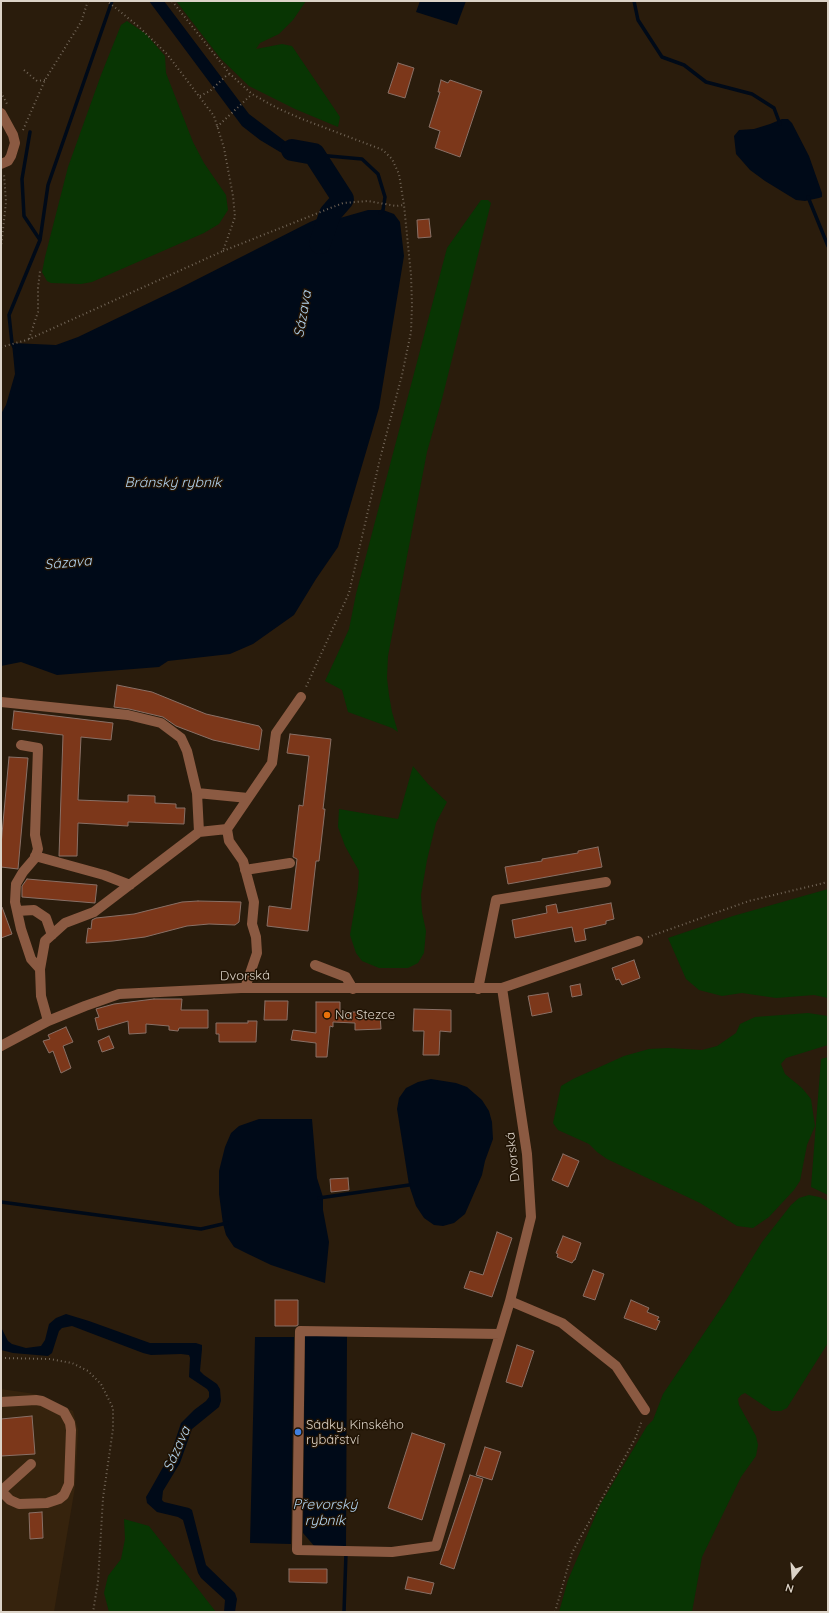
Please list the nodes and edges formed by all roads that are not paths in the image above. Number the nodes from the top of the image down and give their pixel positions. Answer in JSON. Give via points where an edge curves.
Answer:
{"nodes":[{"id":1,"x":1,"y":113,"type":"edge"},
{"id":2,"x":3,"y":168,"type":"edge"},
{"id":3,"x":301,"y":697,"type":"road end"},
{"id":4,"x":1,"y":702,"type":"edge"},
{"id":5,"x":21,"y":745,"type":"dead end"},
{"id":6,"x":197,"y":793,"type":"junction"},
{"id":7,"x":248,"y":798,"type":"junction"},
{"id":8,"x":227,"y":829,"type":"junction"},
{"id":9,"x":200,"y":832,"type":"junction"},
{"id":10,"x":35,"y":856,"type":"junction"},
{"id":11,"x":290,"y":864,"type":"dead end"},
{"id":12,"x":246,"y":870,"type":"junction"},
{"id":13,"x":606,"y":882,"type":"dead end"},
{"id":14,"x":130,"y":885,"type":"junction"},
{"id":15,"x":17,"y":911,"type":"junction"},
{"id":16,"x":52,"y":935,"type":"junction"},
{"id":17,"x":638,"y":941,"type":"road end"},
{"id":18,"x":315,"y":965,"type":"dead end"},
{"id":19,"x":40,"y":969,"type":"junction"},
{"id":20,"x":245,"y":988,"type":"junction"},
{"id":21,"x":502,"y":988,"type":"junction"},
{"id":22,"x":353,"y":989,"type":"junction"},
{"id":23,"x":478,"y":989,"type":"junction"},
{"id":24,"x":48,"y":1021,"type":"junction"},
{"id":25,"x":1,"y":1046,"type":"edge"},
{"id":26,"x":510,"y":1301,"type":"junction"},
{"id":27,"x":500,"y":1334,"type":"junction"},
{"id":28,"x":1,"y":1402,"type":"edge"},
{"id":29,"x":646,"y":1410,"type":"road end"},
{"id":30,"x":31,"y":1464,"type":"dead end"},
{"id":31,"x":1,"y":1491,"type":"edge"}],
"edges":[{"from":1,"to":2,"type":"street","via":[[17,133],[12,156]]},
{"from":3,"to":7,"type":"street","via":[[276,732],[272,763]]},
{"from":4,"to":6,"type":"street","via":[[128,715],[161,723],[181,738],[187,751]]},
{"from":5,"to":10,"type":"street","via":[[38,748],[38,849]]},
{"from":6,"to":7,"type":"street"},
{"from":6,"to":9,"type":"street"},
{"from":7,"to":8,"type":"street"},
{"from":8,"to":9,"type":"street"},
{"from":8,"to":12,"type":"street","via":[[229,840]]},
{"from":9,"to":14,"type":"street"},
{"from":10,"to":14,"type":"street"},
{"from":10,"to":15,"type":"street","via":[[16,884]]},
{"from":11,"to":12,"type":"street"},
{"from":12,"to":20,"type":"street","via":[[254,902],[252,924],[257,952]]},
{"from":13,"to":23,"type":"street","via":[[496,900]]},
{"from":14,"to":16,"type":"street","via":[[94,912],[65,923]]},
{"from":15,"to":16,"type":"street","via":[[34,910],[46,918]]},
{"from":15,"to":19,"type":"street","via":[[31,959]]},
{"from":16,"to":19,"type":"street","via":[[45,941]]},
{"from":17,"to":21,"type":"street","name":"Dvorská"},
{"from":18,"to":22,"type":"street","via":[[346,977]]},
{"from":19,"to":24,"type":"street","via":[[41,996]]},
{"from":20,"to":22,"type":"street","name":"Dvorská"},
{"from":20,"to":24,"type":"street","name":"Dvorská","via":[[119,994]]},
{"from":21,"to":23,"type":"street","name":"Dvorská"},
{"from":21,"to":26,"type":"street","name":"Dvorská","via":[[527,1154],[532,1217]]},
{"from":22,"to":23,"type":"street","name":"Dvorská"},
{"from":24,"to":25,"type":"street","name":"Dvorská"},
{"from":26,"to":27,"type":"street","name":"Dvorská"},
{"from":26,"to":29,"type":"street","via":[[562,1323],[574,1332],[616,1366]]},
{"from":27,"to":27,"type":"street","name":"Dvorská","via":[[436,1546],[392,1552],[298,1550],[300,1331]]},
{"from":28,"to":31,"type":"street","via":[[42,1401],[64,1412],[71,1430],[69,1484],[64,1495],[47,1503],[20,1504],[10,1500]]},
{"from":30,"to":31,"type":"street"}]}
